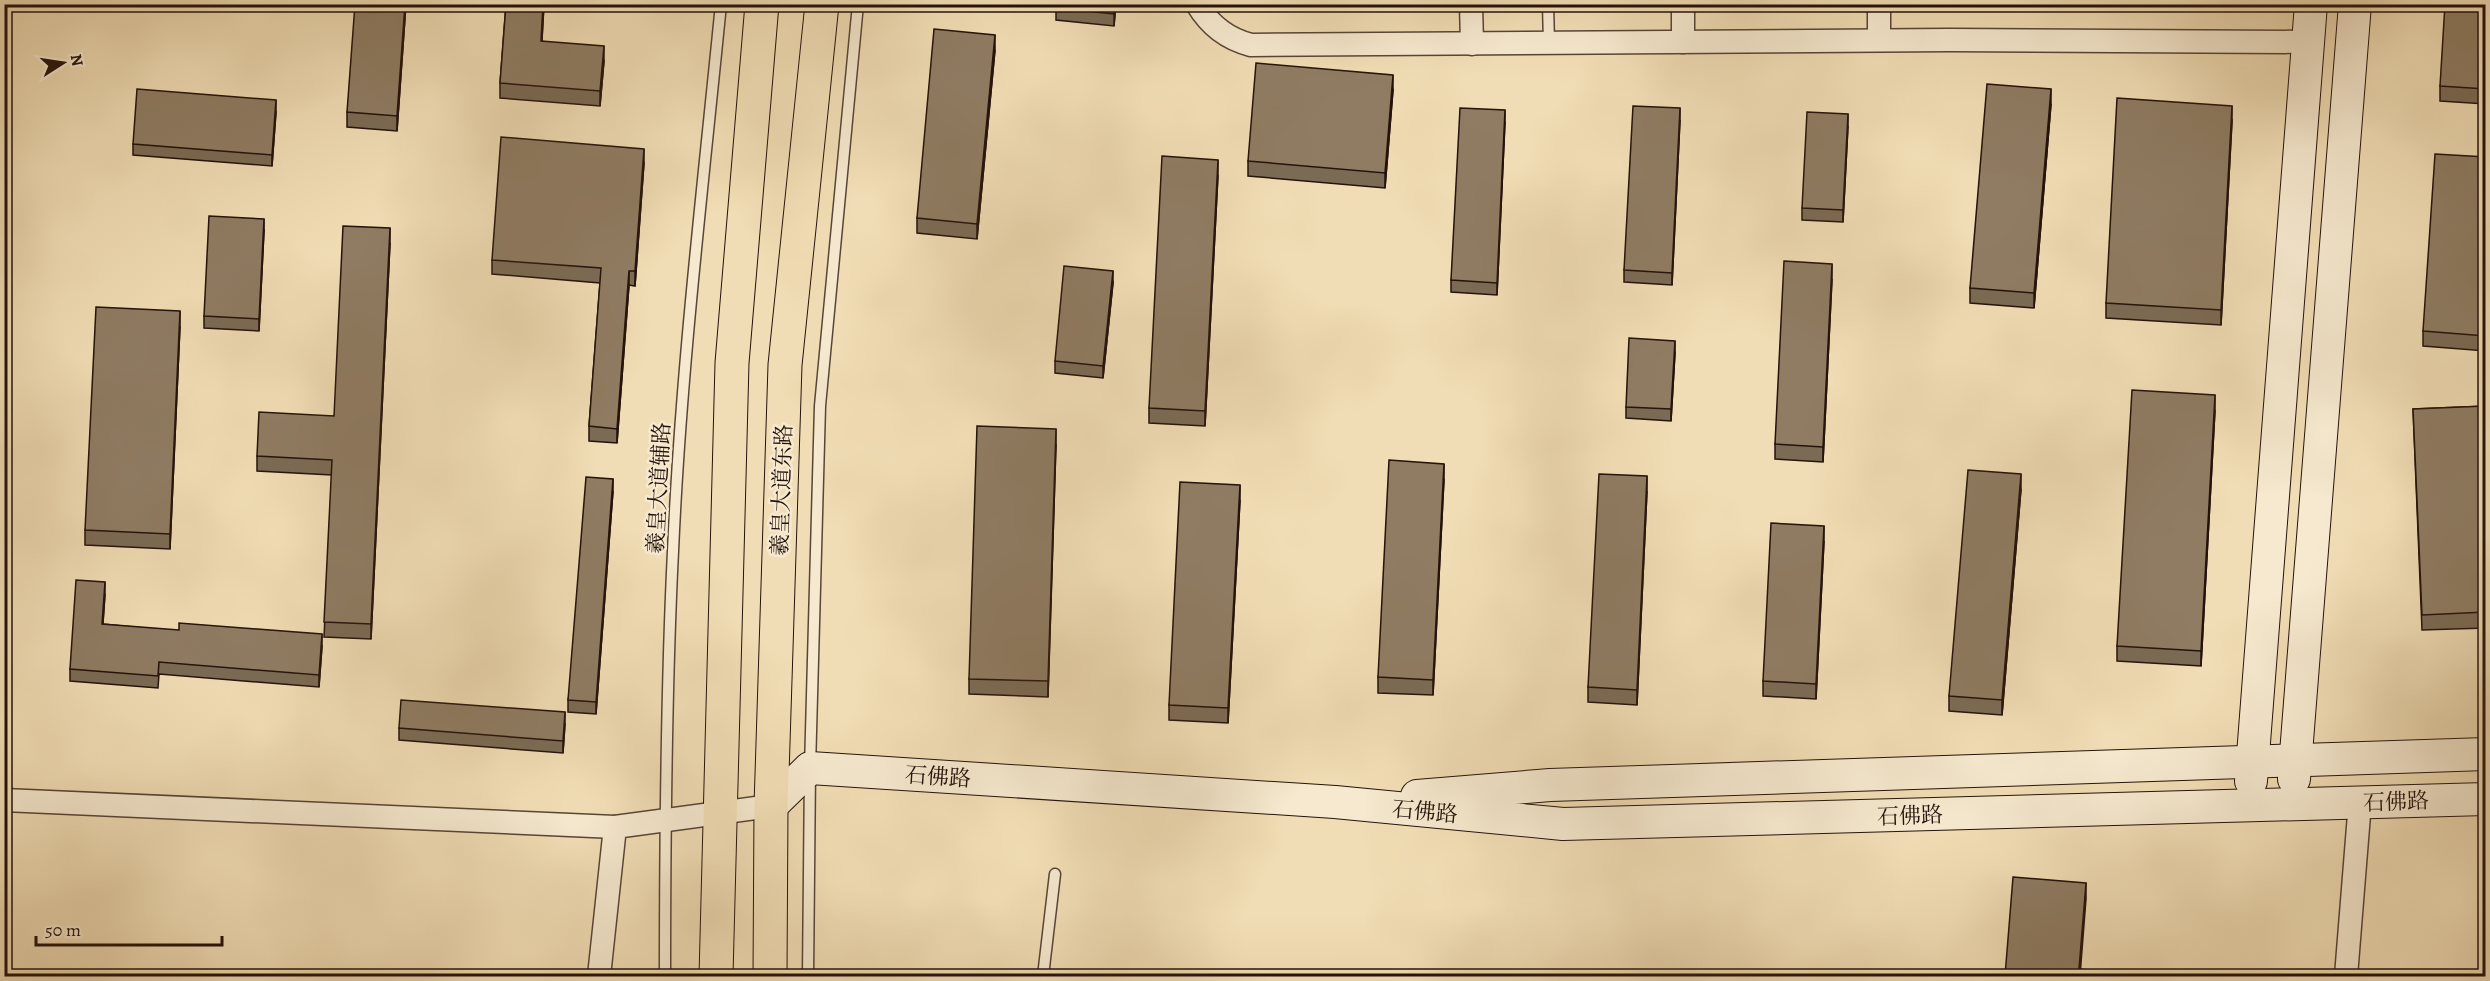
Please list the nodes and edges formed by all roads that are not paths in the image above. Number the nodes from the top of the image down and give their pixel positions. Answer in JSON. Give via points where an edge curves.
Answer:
{"nodes":[{"id":1,"x":721,"y":4,"type":"edge"},
{"id":2,"x":762,"y":4,"type":"edge"},
{"id":3,"x":822,"y":4,"type":"edge"},
{"id":4,"x":858,"y":4,"type":"edge"},
{"id":5,"x":1197,"y":4,"type":"edge"},
{"id":6,"x":1471,"y":4,"type":"edge"},
{"id":7,"x":1548,"y":4,"type":"edge"},
{"id":8,"x":1683,"y":4,"type":"edge"},
{"id":9,"x":1879,"y":4,"type":"edge"},
{"id":10,"x":2312,"y":4,"type":"edge"},
{"id":11,"x":2355,"y":4,"type":"edge"},
{"id":12,"x":1879,"y":40,"type":"junction"},
{"id":13,"x":1683,"y":42,"type":"junction"},
{"id":14,"x":2308,"y":42,"type":"junction"},
{"id":15,"x":1549,"y":43,"type":"junction"},
{"id":16,"x":1472,"y":44,"type":"junction"},
{"id":17,"x":2486,"y":754,"type":"edge"},
{"id":18,"x":2296,"y":759,"type":"junction"},
{"id":19,"x":2253,"y":760,"type":"junction"},
{"id":20,"x":810,"y":768,"type":"junction"},
{"id":21,"x":2486,"y":799,"type":"edge"},
{"id":22,"x":4,"y":800,"type":"edge"},
{"id":23,"x":1335,"y":802,"type":"junction"},
{"id":24,"x":2360,"y":802,"type":"junction"},
{"id":25,"x":2293,"y":804,"type":"junction"},
{"id":26,"x":2249,"y":805,"type":"junction"},
{"id":27,"x":771,"y":806,"type":"junction"},
{"id":28,"x":719,"y":813,"type":"junction"},
{"id":29,"x":665,"y":819,"type":"junction"},
{"id":30,"x":615,"y":827,"type":"junction"},
{"id":31,"x":1054,"y":874,"type":"dead end"},
{"id":32,"x":599,"y":976,"type":"edge"},
{"id":33,"x":665,"y":976,"type":"edge"},
{"id":34,"x":716,"y":976,"type":"edge"},
{"id":35,"x":770,"y":976,"type":"edge"},
{"id":36,"x":808,"y":976,"type":"edge"},
{"id":37,"x":1043,"y":976,"type":"edge"},
{"id":38,"x":2346,"y":976,"type":"edge"}],
"edges":[{"from":1,"to":29,"type":"lane","name":"羲皇大道辅路","via":[[683,387],[673,551]]},
{"from":2,"to":28,"type":"main road","via":[[732,363]]},
{"from":3,"to":27,"type":"main road","name":"羲皇大道东路","via":[[785,365]]},
{"from":4,"to":20,"type":"lane","via":[[820,406]]},
{"from":5,"to":16,"type":"street","via":[[1220,31],[1251,45]]},
{"from":6,"to":16,"type":"street"},
{"from":7,"to":15,"type":"lane"},
{"from":8,"to":13,"type":"street"},
{"from":9,"to":12,"type":"street"},
{"from":10,"to":14,"type":"street"},
{"from":11,"to":18,"type":"street"},
{"from":12,"to":13,"type":"street"},
{"from":12,"to":14,"type":"street"},
{"from":13,"to":15,"type":"street"},
{"from":14,"to":19,"type":"street"},
{"from":15,"to":16,"type":"street"},
{"from":17,"to":18,"type":"street","name":"石佛路"},
{"from":18,"to":19,"type":"street","name":"石佛路"},
{"from":18,"to":25,"type":"street"},
{"from":19,"to":23,"type":"street","name":"石佛路","via":[[1550,785]]},
{"from":19,"to":26,"type":"street"},
{"from":20,"to":23,"type":"street","name":"石佛路"},
{"from":20,"to":27,"type":"street"},
{"from":20,"to":36,"type":"lane"},
{"from":21,"to":24,"type":"street","name":"石佛路"},
{"from":22,"to":30,"type":"street"},
{"from":23,"to":26,"type":"street","name":"石佛路","via":[[1563,824]]},
{"from":24,"to":25,"type":"street","name":"石佛路"},
{"from":24,"to":38,"type":"street"},
{"from":25,"to":26,"type":"street","name":"石佛路"},
{"from":27,"to":28,"type":"street"},
{"from":27,"to":35,"type":"main road","name":"羲皇大道东路"},
{"from":28,"to":29,"type":"street"},
{"from":28,"to":34,"type":"main road"},
{"from":29,"to":30,"type":"street"},
{"from":29,"to":33,"type":"lane","name":"羲皇大道辅路"},
{"from":30,"to":32,"type":"street"},
{"from":31,"to":37,"type":"lane"}]}
